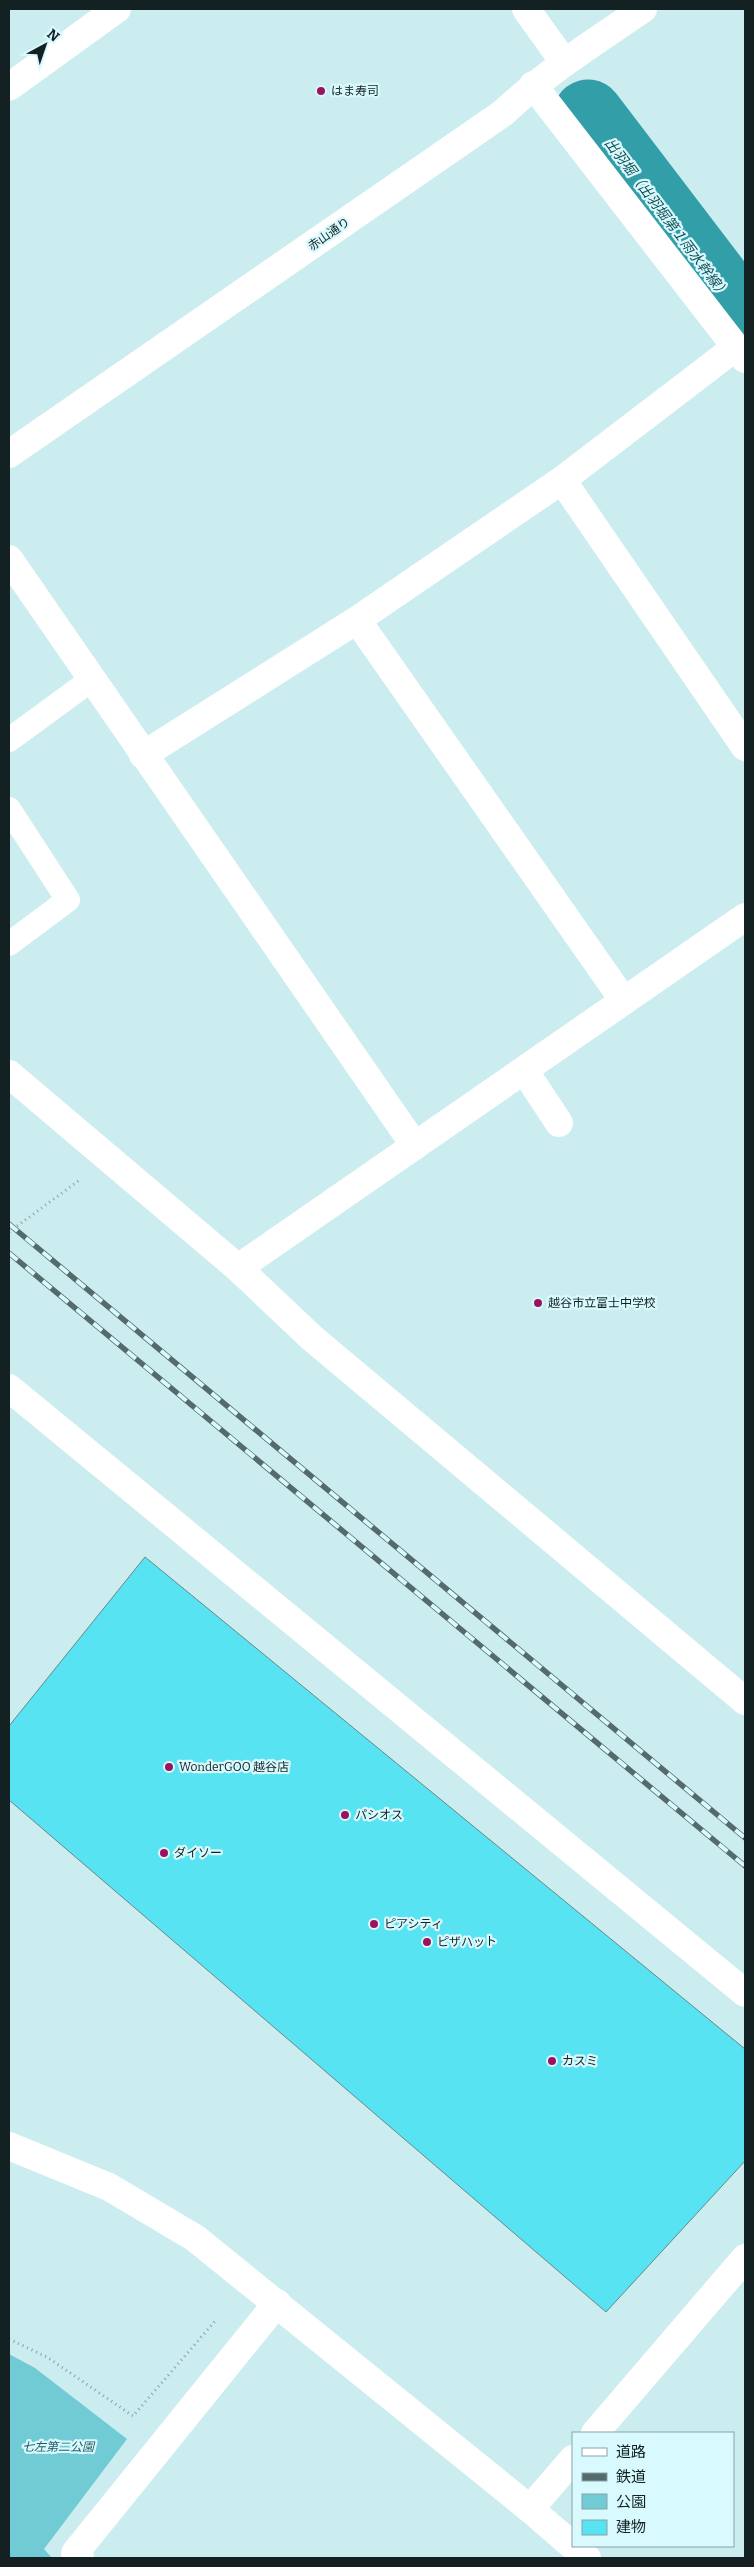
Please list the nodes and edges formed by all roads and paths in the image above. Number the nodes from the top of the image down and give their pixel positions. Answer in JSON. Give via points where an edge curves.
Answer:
{"nodes":[{"id":1,"x":117,"y":9,"type":"edge"},
{"id":2,"x":526,"y":9,"type":"edge"},
{"id":3,"x":643,"y":9,"type":"edge"},
{"id":4,"x":564,"y":62,"type":"junction"},
{"id":5,"x":533,"y":85,"type":"junction"},
{"id":6,"x":9,"y":87,"type":"edge"},
{"id":7,"x":741,"y":353,"type":"edge"},
{"id":8,"x":9,"y":454,"type":"edge"},
{"id":9,"x":562,"y":480,"type":"junction"},
{"id":10,"x":9,"y":558,"type":"edge"},
{"id":11,"x":357,"y":620,"type":"junction"},
{"id":12,"x":91,"y":680,"type":"junction"},
{"id":13,"x":9,"y":740,"type":"edge"},
{"id":14,"x":745,"y":747,"type":"edge"},
{"id":15,"x":143,"y":755,"type":"junction"},
{"id":16,"x":9,"y":809,"type":"edge"},
{"id":17,"x":745,"y":917,"type":"edge"},
{"id":18,"x":9,"y":944,"type":"edge"},
{"id":19,"x":624,"y":1001,"type":"junction"},
{"id":20,"x":524,"y":1070,"type":"junction"},
{"id":21,"x":9,"y":1074,"type":"edge"},
{"id":22,"x":560,"y":1124,"type":"dead end"},
{"id":23,"x":415,"y":1146,"type":"junction"},
{"id":24,"x":107,"y":1159,"type":"junction"},
{"id":25,"x":9,"y":1232,"type":"edge"},
{"id":26,"x":238,"y":1268,"type":"junction"},
{"id":27,"x":9,"y":1388,"type":"edge"},
{"id":28,"x":745,"y":1701,"type":"edge"},
{"id":29,"x":745,"y":1992,"type":"edge"},
{"id":30,"x":9,"y":2146,"type":"edge"},
{"id":31,"x":745,"y":2258,"type":"edge"},
{"id":32,"x":248,"y":2281,"type":"junction"},
{"id":33,"x":277,"y":2303,"type":"junction"},
{"id":34,"x":9,"y":2339,"type":"edge"},
{"id":35,"x":596,"y":2432,"type":"edge"},
{"id":36,"x":572,"y":2460,"type":"edge"},
{"id":37,"x":530,"y":2509,"type":"junction"},
{"id":38,"x":572,"y":2545,"type":"edge"},
{"id":39,"x":574,"y":2547,"type":"edge"},
{"id":40,"x":80,"y":2558,"type":"edge"},
{"id":41,"x":587,"y":2558,"type":"edge"}],
"edges":[{"from":1,"to":6,"type":"street"},
{"from":2,"to":4,"type":"street"},
{"from":3,"to":4,"type":"street","name":"赤山通り"},
{"from":4,"to":5,"type":"street","name":"赤山通り"},
{"from":5,"to":7,"type":"street"},
{"from":5,"to":8,"type":"street","name":"赤山通り","via":[[495,119]]},
{"from":7,"to":9,"type":"street"},
{"from":9,"to":11,"type":"street"},
{"from":9,"to":14,"type":"street"},
{"from":10,"to":12,"type":"street"},
{"from":11,"to":15,"type":"street"},
{"from":11,"to":19,"type":"street"},
{"from":12,"to":13,"type":"lane"},
{"from":12,"to":15,"type":"street"},
{"from":15,"to":23,"type":"street"},
{"from":16,"to":18,"type":"lane","via":[[68,900]]},
{"from":17,"to":19,"type":"street"},
{"from":19,"to":20,"type":"street"},
{"from":20,"to":22,"type":"street"},
{"from":20,"to":23,"type":"street"},
{"from":21,"to":24,"type":"street"},
{"from":23,"to":26,"type":"street"},
{"from":24,"to":25,"type":"path"},
{"from":24,"to":26,"type":"street"},
{"from":26,"to":28,"type":"street","via":[[312,1338]]},
{"from":27,"to":29,"type":"street"},
{"from":30,"to":32,"type":"street","via":[[109,2187],[195,2238]]},
{"from":31,"to":35,"type":"street"},
{"from":32,"to":33,"type":"street"},
{"from":32,"to":34,"type":"path","via":[[133,2416],[47,2357]]},
{"from":33,"to":37,"type":"street"},
{"from":33,"to":40,"type":"street","via":[[75,2553]]},
{"from":36,"to":37,"type":"street"},
{"from":37,"to":38,"type":"street"},
{"from":39,"to":41,"type":"street"}]}
